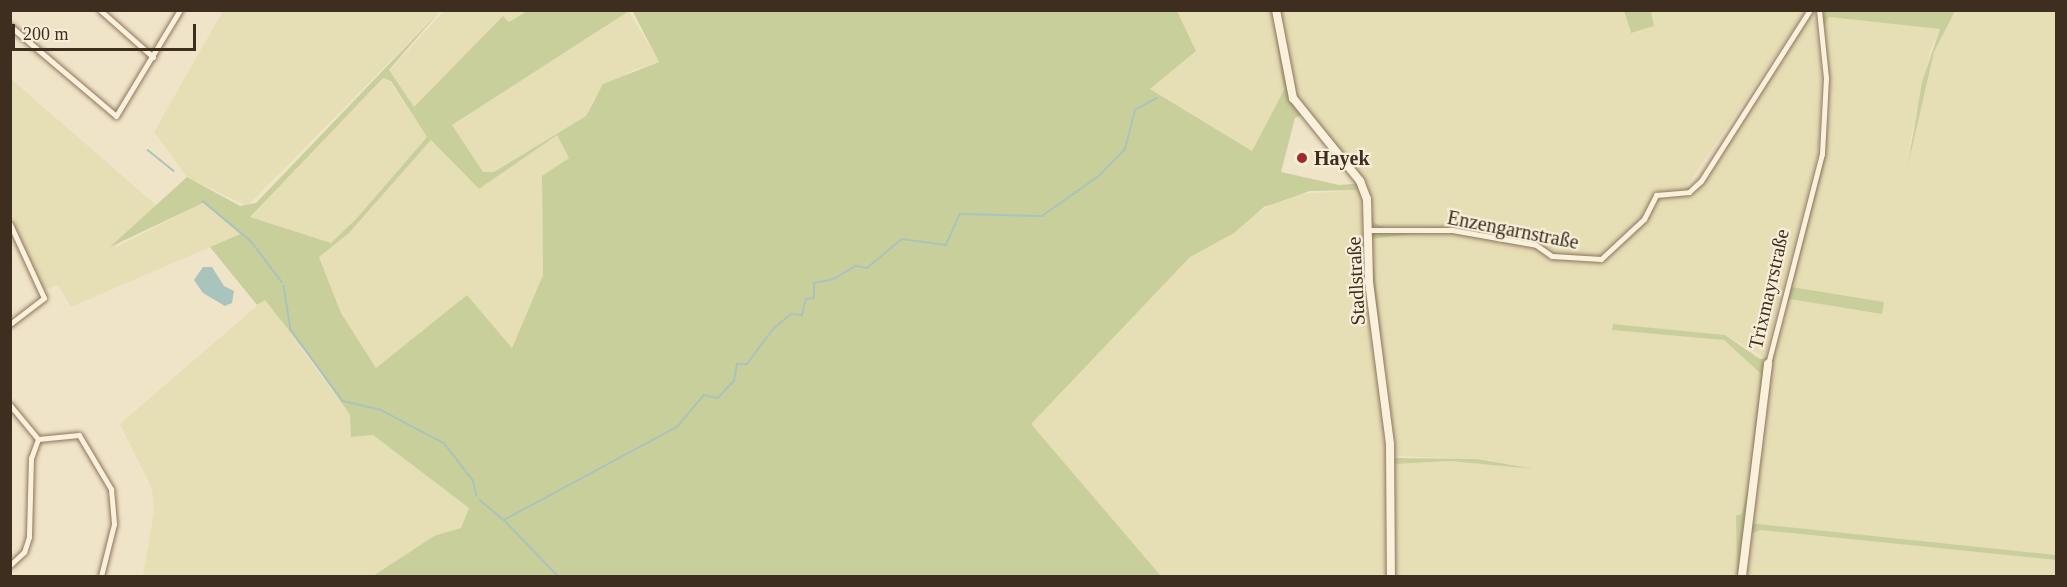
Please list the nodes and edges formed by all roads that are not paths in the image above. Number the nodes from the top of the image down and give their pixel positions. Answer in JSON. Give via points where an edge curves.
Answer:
{"nodes":[{"id":1,"x":100,"y":10,"type":"edge"},
{"id":2,"x":180,"y":10,"type":"edge"},
{"id":3,"x":1276,"y":10,"type":"edge"},
{"id":4,"x":1810,"y":10,"type":"edge"},
{"id":5,"x":1819,"y":10,"type":"edge"},
{"id":6,"x":10,"y":26,"type":"edge"},
{"id":7,"x":153,"y":57,"type":"junction"},
{"id":8,"x":10,"y":224,"type":"edge"},
{"id":9,"x":1369,"y":230,"type":"junction"},
{"id":10,"x":10,"y":324,"type":"edge"},
{"id":11,"x":1768,"y":364,"type":"joint"},
{"id":12,"x":10,"y":405,"type":"edge"},
{"id":13,"x":38,"y":439,"type":"junction"},
{"id":14,"x":10,"y":565,"type":"edge"},
{"id":15,"x":100,"y":576,"type":"edge"},
{"id":16,"x":1391,"y":576,"type":"edge"},
{"id":17,"x":1742,"y":576,"type":"edge"}],
"edges":[{"from":1,"to":7,"type":"street"},
{"from":2,"to":7,"type":"street"},
{"from":3,"to":9,"type":"street","name":"Stadlstraße","via":[[1293,98],[1363,187]]},
{"from":4,"to":9,"type":"street","name":"Enzengarnstraße","via":[[1701,181],[1689,192],[1656,195],[1644,219],[1601,259],[1552,256],[1536,245],[1452,230]]},
{"from":5,"to":11,"type":"street","name":"Trixmayrstraße","via":[[1826,78],[1822,154]]},
{"from":6,"to":7,"type":"street","via":[[116,116]]},
{"from":8,"to":10,"type":"street","via":[[44,297]]},
{"from":9,"to":16,"type":"street","name":"Stadlstraße","via":[[1370,292],[1390,444]]},
{"from":11,"to":17,"type":"street","name":"Trixmayrstraße"},
{"from":12,"to":13,"type":"street"},
{"from":13,"to":14,"type":"street","via":[[31,458],[29,537],[24,552]]},
{"from":13,"to":15,"type":"street","via":[[79,435],[111,489],[114,524]]}]}
